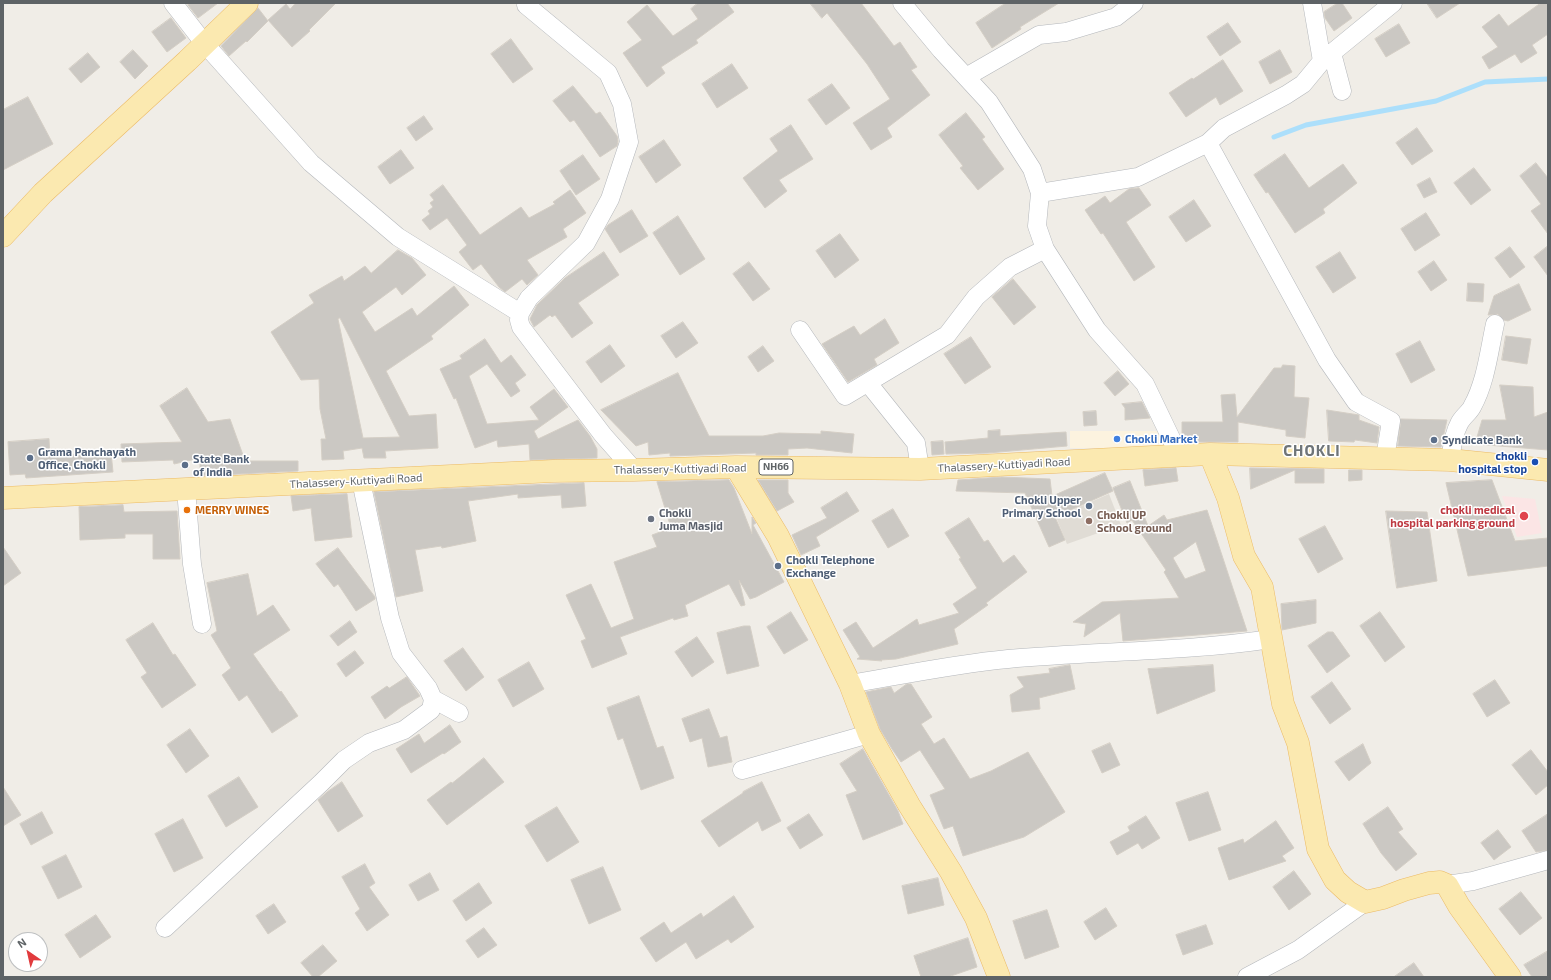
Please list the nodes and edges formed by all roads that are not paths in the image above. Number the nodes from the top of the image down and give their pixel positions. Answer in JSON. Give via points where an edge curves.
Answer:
{"nodes":[{"id":1,"x":173,"y":3,"type":"edge"},
{"id":2,"x":247,"y":3,"type":"edge"},
{"id":3,"x":902,"y":3,"type":"edge"},
{"id":4,"x":1134,"y":3,"type":"edge"},
{"id":5,"x":1312,"y":3,"type":"edge"},
{"id":6,"x":1393,"y":3,"type":"edge"},
{"id":7,"x":526,"y":4,"type":"edge"},
{"id":8,"x":204,"y":43,"type":"junction"},
{"id":9,"x":1327,"y":57,"type":"junction"},
{"id":10,"x":966,"y":77,"type":"junction"},
{"id":11,"x":1342,"y":91,"type":"dead end"},
{"id":12,"x":1208,"y":143,"type":"junction"},
{"id":13,"x":1040,"y":193,"type":"junction"},
{"id":14,"x":3,"y":236,"type":"edge"},
{"id":15,"x":1045,"y":249,"type":"junction"},
{"id":16,"x":520,"y":313,"type":"junction"},
{"id":17,"x":1495,"y":324,"type":"dead end"},
{"id":18,"x":800,"y":330,"type":"dead end"},
{"id":19,"x":868,"y":383,"type":"junction"},
{"id":20,"x":1210,"y":454,"type":"junction"},
{"id":21,"x":1180,"y":456,"type":"junction"},
{"id":22,"x":1385,"y":458,"type":"junction"},
{"id":23,"x":1450,"y":460,"type":"junction"},
{"id":24,"x":736,"y":467,"type":"junction"},
{"id":25,"x":920,"y":468,"type":"junction"},
{"id":26,"x":634,"y":470,"type":"junction"},
{"id":27,"x":1548,"y":470,"type":"edge"},
{"id":28,"x":361,"y":481,"type":"junction"},
{"id":29,"x":186,"y":489,"type":"junction"},
{"id":30,"x":3,"y":498,"type":"edge"},
{"id":31,"x":202,"y":624,"type":"dead end"},
{"id":32,"x":1271,"y":639,"type":"junction"},
{"id":33,"x":850,"y":684,"type":"junction"},
{"id":34,"x":433,"y":699,"type":"junction"},
{"id":35,"x":459,"y":713,"type":"dead end"},
{"id":36,"x":869,"y":734,"type":"junction"},
{"id":37,"x":742,"y":770,"type":"dead end"},
{"id":38,"x":1548,"y":860,"type":"edge"},
{"id":39,"x":1447,"y":885,"type":"junction"},
{"id":40,"x":1365,"y":902,"type":"junction"},
{"id":41,"x":165,"y":928,"type":"dead end"},
{"id":42,"x":999,"y":977,"type":"edge"},
{"id":43,"x":1247,"y":977,"type":"edge"},
{"id":44,"x":1510,"y":977,"type":"edge"}],
"edges":[{"from":1,"to":8,"type":"street"},
{"from":2,"to":8,"type":"main road"},
{"from":3,"to":10,"type":"street"},
{"from":4,"to":10,"type":"street","via":[[1116,17],[1066,32],[1039,35]]},
{"from":5,"to":9,"type":"street"},
{"from":6,"to":9,"type":"street"},
{"from":7,"to":16,"type":"street","via":[[608,73],[622,104],[629,142],[610,199],[586,244],[529,298]]},
{"from":8,"to":14,"type":"main road","via":[[43,193]]},
{"from":8,"to":16,"type":"street","via":[[311,163],[393,232]]},
{"from":9,"to":11,"type":"street"},
{"from":9,"to":12,"type":"street","via":[[1303,84],[1224,128]]},
{"from":10,"to":13,"type":"street","via":[[988,102],[1015,141],[1032,169]]},
{"from":12,"to":13,"type":"street","via":[[1138,177]]},
{"from":12,"to":22,"type":"street","via":[[1327,360],[1356,402],[1391,421]]},
{"from":13,"to":15,"type":"street","via":[[1037,226]]},
{"from":15,"to":19,"type":"street","via":[[1010,267],[976,297],[947,334]]},
{"from":15,"to":21,"type":"street","via":[[1097,330],[1145,384]]},
{"from":16,"to":26,"type":"street","via":[[521,327],[603,435]]},
{"from":17,"to":23,"type":"street","via":[[1482,382],[1472,408],[1459,423],[1453,438]]},
{"from":18,"to":19,"type":"street","via":[[845,396]]},
{"from":19,"to":25,"type":"street","via":[[916,443]]},
{"from":20,"to":21,"type":"main road","name":"Thalassery-Kuttiyadi Road","number":"NH66"},
{"from":20,"to":22,"type":"main road","name":"Thalassery-Kuttiyadi Road","number":"NH66"},
{"from":20,"to":32,"type":"main road","via":[[1228,498],[1244,556],[1262,587]]},
{"from":21,"to":25,"type":"main road","name":"Thalassery-Kuttiyadi Road","number":"NH66"},
{"from":22,"to":23,"type":"main road","name":"Thalassery-Kuttiyadi Road","number":"NH66"},
{"from":23,"to":27,"type":"main road","name":"Thalassery-Kuttiyadi Road","number":"NH66"},
{"from":24,"to":25,"type":"main road","name":"Thalassery-Kuttiyadi Road","number":"NH66"},
{"from":24,"to":26,"type":"main road","name":"Thalassery-Kuttiyadi Road","number":"NH66"},
{"from":24,"to":33,"type":"main road","via":[[778,536]]},
{"from":26,"to":28,"type":"main road","name":"Thalassery-Kuttiyadi Road","number":"NH66","via":[[553,471]]},
{"from":28,"to":29,"type":"main road","name":"Thalassery-Kuttiyadi Road","number":"NH66"},
{"from":28,"to":34,"type":"street","via":[[390,618],[401,653],[428,688]]},
{"from":29,"to":30,"type":"main road","name":"Thalassery-Kuttiyadi Road","number":"NH66"},
{"from":29,"to":31,"type":"street","via":[[192,564]]},
{"from":32,"to":33,"type":"street","via":[[1222,646],[1007,659]]},
{"from":32,"to":40,"type":"main road","via":[[1282,704],[1298,743],[1318,849],[1335,880]]},
{"from":33,"to":36,"type":"main road"},
{"from":34,"to":35,"type":"street"},
{"from":34,"to":41,"type":"street","via":[[430,710],[404,730],[369,743],[344,760]]},
{"from":36,"to":37,"type":"street"},
{"from":36,"to":42,"type":"main road","via":[[976,918]]},
{"from":38,"to":39,"type":"street","via":[[1473,881]]},
{"from":39,"to":40,"type":"main road","via":[[1440,882],[1429,883]]},
{"from":39,"to":44,"type":"main road"},
{"from":40,"to":43,"type":"street","via":[[1298,950]]}]}
